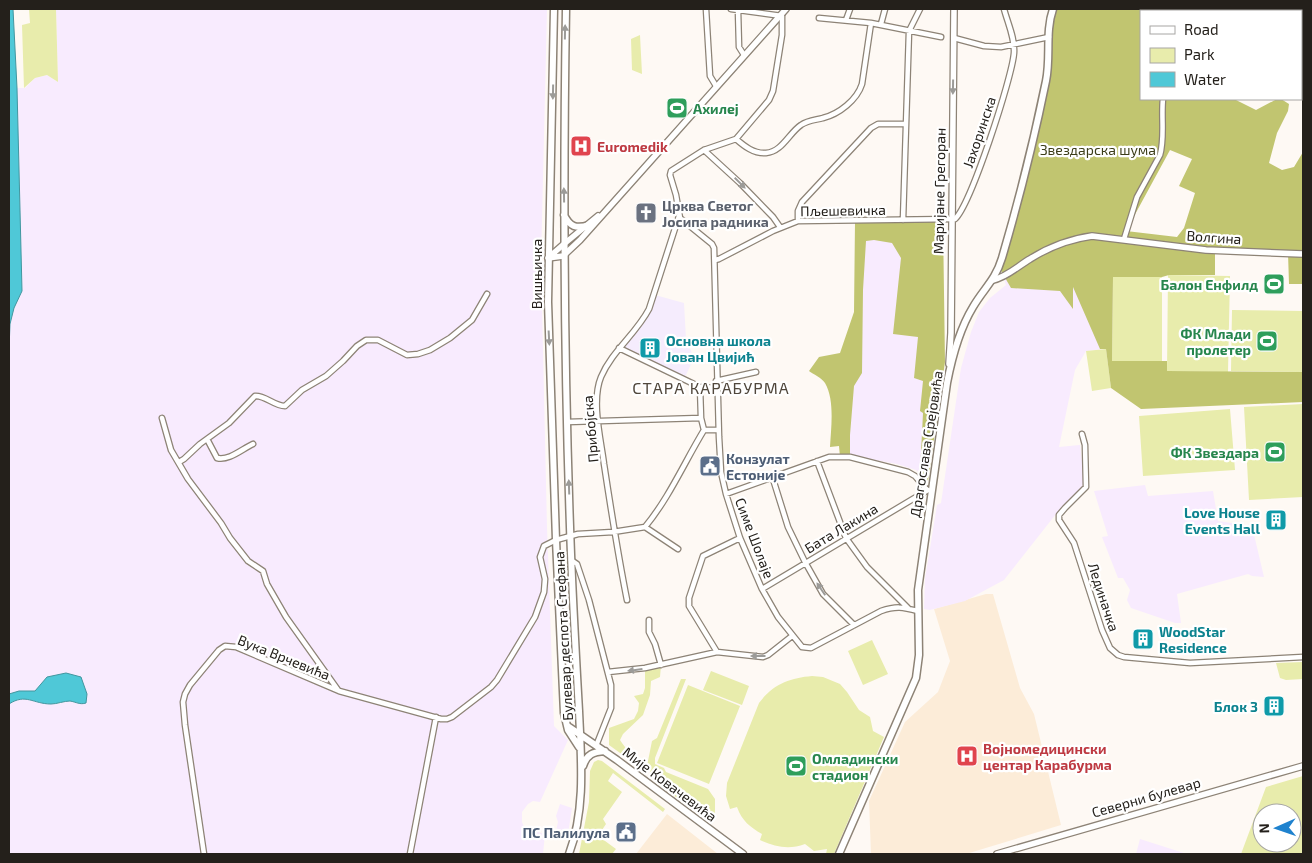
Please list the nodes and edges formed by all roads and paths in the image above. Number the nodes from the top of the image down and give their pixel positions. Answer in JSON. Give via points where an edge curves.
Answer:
{"nodes":[{"id":1,"x":554,"y":9,"type":"edge"},
{"id":2,"x":566,"y":9,"type":"edge"},
{"id":3,"x":706,"y":9,"type":"edge"},
{"id":4,"x":731,"y":9,"type":"edge"},
{"id":5,"x":786,"y":9,"type":"edge"},
{"id":6,"x":850,"y":9,"type":"edge"},
{"id":7,"x":886,"y":9,"type":"edge"},
{"id":8,"x":920,"y":9,"type":"edge"},
{"id":9,"x":954,"y":9,"type":"edge"},
{"id":10,"x":1004,"y":9,"type":"edge"},
{"id":11,"x":1053,"y":9,"type":"edge"},
{"id":12,"x":738,"y":10,"type":"edge"},
{"id":13,"x":781,"y":15,"type":"junction"},
{"id":14,"x":819,"y":18,"type":"dead end"},
{"id":15,"x":846,"y":20,"type":"junction"},
{"id":16,"x":871,"y":23,"type":"junction"},
{"id":17,"x":880,"y":24,"type":"junction"},
{"id":18,"x":909,"y":31,"type":"junction"},
{"id":19,"x":1049,"y":36,"type":"junction"},
{"id":20,"x":941,"y":37,"type":"dead end"},
{"id":21,"x":954,"y":38,"type":"junction"},
{"id":22,"x":1014,"y":45,"type":"junction"},
{"id":23,"x":744,"y":55,"type":"junction"},
{"id":24,"x":716,"y":86,"type":"junction"},
{"id":25,"x":1164,"y":100,"type":"edge"},
{"id":26,"x":906,"y":124,"type":"junction"},
{"id":27,"x":736,"y":139,"type":"junction"},
{"id":28,"x":704,"y":150,"type":"junction"},
{"id":29,"x":610,"y":207,"type":"junction"},
{"id":30,"x":564,"y":214,"type":"junction"},
{"id":31,"x":679,"y":216,"type":"junction"},
{"id":32,"x":903,"y":220,"type":"junction"},
{"id":33,"x":951,"y":220,"type":"junction"},
{"id":34,"x":798,"y":221,"type":"junction"},
{"id":35,"x":589,"y":224,"type":"junction"},
{"id":36,"x":780,"y":227,"type":"junction"},
{"id":37,"x":1124,"y":239,"type":"junction"},
{"id":38,"x":564,"y":244,"type":"junction"},
{"id":39,"x":1303,"y":254,"type":"edge"},
{"id":40,"x":563,"y":256,"type":"junction"},
{"id":41,"x":548,"y":258,"type":"junction"},
{"id":42,"x":715,"y":260,"type":"junction"},
{"id":43,"x":994,"y":280,"type":"junction"},
{"id":44,"x":487,"y":294,"type":"dead end"},
{"id":45,"x":619,"y":348,"type":"junction"},
{"id":46,"x":756,"y":372,"type":"dead end"},
{"id":47,"x":948,"y":374,"type":"junction"},
{"id":48,"x":716,"y":381,"type":"junction"},
{"id":49,"x":700,"y":386,"type":"junction"},
{"id":50,"x":717,"y":388,"type":"junction"},
{"id":51,"x":162,"y":418,"type":"dead end"},
{"id":52,"x":701,"y":418,"type":"junction"},
{"id":53,"x":598,"y":421,"type":"junction"},
{"id":54,"x":567,"y":422,"type":"junction"},
{"id":55,"x":704,"y":430,"type":"junction"},
{"id":56,"x":718,"y":430,"type":"junction"},
{"id":57,"x":1082,"y":434,"type":"dead end"},
{"id":58,"x":207,"y":439,"type":"junction"},
{"id":59,"x":253,"y":444,"type":"dead end"},
{"id":60,"x":817,"y":461,"type":"junction"},
{"id":61,"x":179,"y":462,"type":"junction"},
{"id":62,"x":773,"y":479,"type":"junction"},
{"id":63,"x":929,"y":490,"type":"junction"},
{"id":64,"x":726,"y":494,"type":"junction"},
{"id":65,"x":644,"y":527,"type":"junction"},
{"id":66,"x":614,"y":532,"type":"junction"},
{"id":67,"x":570,"y":536,"type":"junction"},
{"id":68,"x":740,"y":538,"type":"junction"},
{"id":69,"x":846,"y":538,"type":"junction"},
{"id":70,"x":556,"y":540,"type":"junction"},
{"id":71,"x":678,"y":549,"type":"dead end"},
{"id":72,"x":571,"y":560,"type":"junction"},
{"id":73,"x":805,"y":562,"type":"junction"},
{"id":74,"x":762,"y":589,"type":"junction"},
{"id":75,"x":627,"y":600,"type":"dead end"},
{"id":76,"x":908,"y":608,"type":"junction"},
{"id":77,"x":918,"y":612,"type":"junction"},
{"id":78,"x":649,"y":620,"type":"dead end"},
{"id":79,"x":854,"y":625,"type":"junction"},
{"id":80,"x":792,"y":636,"type":"junction"},
{"id":81,"x":717,"y":652,"type":"junction"},
{"id":82,"x":1303,"y":657,"type":"edge"},
{"id":83,"x":661,"y":665,"type":"junction"},
{"id":84,"x":608,"y":672,"type":"junction"},
{"id":85,"x":339,"y":691,"type":"junction"},
{"id":86,"x":436,"y":717,"type":"junction"},
{"id":87,"x":566,"y":724,"type":"junction"},
{"id":88,"x":580,"y":735,"type":"junction"},
{"id":89,"x":596,"y":746,"type":"junction"},
{"id":90,"x":581,"y":750,"type":"junction"},
{"id":91,"x":605,"y":751,"type":"junction"},
{"id":92,"x":1303,"y":766,"type":"edge"},
{"id":93,"x":581,"y":769,"type":"junction"},
{"id":94,"x":204,"y":854,"type":"edge"},
{"id":95,"x":410,"y":854,"type":"edge"},
{"id":96,"x":570,"y":854,"type":"edge"},
{"id":97,"x":743,"y":854,"type":"edge"},
{"id":98,"x":839,"y":854,"type":"edge"},
{"id":99,"x":997,"y":854,"type":"edge"}],
"edges":[{"from":1,"to":41,"type":"main road","name":"Вишњичка","one_way":true},
{"from":30,"to":2,"type":"main road","name":"Вишњичка","one_way":true},
{"from":3,"to":24,"type":"street","via":[[710,76]]},
{"from":4,"to":12,"type":"street"},
{"from":5,"to":13,"type":"street"},
{"from":6,"to":15,"type":"street"},
{"from":7,"to":17,"type":"street"},
{"from":8,"to":18,"type":"street"},
{"from":9,"to":21,"type":"street","name":"Маријане Грегоран"},
{"from":10,"to":22,"type":"street"},
{"from":11,"to":19,"type":"main road","name":"Драгослава Срејовића"},
{"from":12,"to":13,"type":"street"},
{"from":12,"to":23,"type":"street","via":[[739,47]]},
{"from":13,"to":23,"type":"street"},
{"from":13,"to":27,"type":"street","via":[[782,36],[772,96]]},
{"from":14,"to":15,"type":"street"},
{"from":15,"to":16,"type":"street"},
{"from":16,"to":17,"type":"street"},
{"from":16,"to":27,"type":"street","via":[[862,84],[851,101],[828,117],[800,125],[773,152],[753,151]]},
{"from":17,"to":18,"type":"street"},
{"from":18,"to":20,"type":"street"},
{"from":18,"to":26,"type":"street"},
{"from":19,"to":22,"type":"street"},
{"from":19,"to":43,"type":"main road","name":"Драгослава Срејовића","via":[[1047,79],[1028,163]]},
{"from":21,"to":22,"type":"street","via":[[984,46]]},
{"from":21,"to":33,"type":"street","name":"Маријане Грегоран","one_way":true},
{"from":22,"to":33,"type":"street","name":"Јахоринска","via":[[1012,69],[993,129],[960,214]]},
{"from":23,"to":24,"type":"street"},
{"from":24,"to":29,"type":"street"},
{"from":25,"to":37,"type":"street","via":[[1160,155],[1137,197]]},
{"from":26,"to":32,"type":"street"},
{"from":26,"to":34,"type":"street","via":[[878,124],[871,128],[802,202]]},
{"from":27,"to":28,"type":"street"},
{"from":28,"to":31,"type":"street","via":[[670,173]]},
{"from":28,"to":36,"type":"street","one_way":true},
{"from":29,"to":35,"type":"street"},
{"from":29,"to":40,"type":"street"},
{"from":30,"to":35,"type":"main road","via":[[575,227]]},
{"from":30,"to":38,"type":"main road","name":"Вишњичка"},
{"from":31,"to":42,"type":"street","via":[[713,245]]},
{"from":31,"to":45,"type":"street","name":"Прибојска","via":[[649,309]]},
{"from":32,"to":33,"type":"street","name":"Пљешевичка"},
{"from":32,"to":34,"type":"street","name":"Пљешевичка"},
{"from":33,"to":47,"type":"street","name":"Маријане Грегоран"},
{"from":34,"to":36,"type":"street","name":"Пљешевичка"},
{"from":35,"to":38,"type":"street"},
{"from":36,"to":42,"type":"street","name":"Пљешевичка"},
{"from":37,"to":39,"type":"street","name":"Волгина","via":[[1206,250]]},
{"from":37,"to":43,"type":"street","name":"Волгина","via":[[1092,236],[1063,243]]},
{"from":38,"to":40,"type":"main road","name":"Вишњичка"},
{"from":38,"to":41,"type":"street"},
{"from":40,"to":41,"type":"street"},
{"from":40,"to":54,"type":"main road","name":"Вишњичка"},
{"from":41,"to":70,"type":"main road","name":"Вишњичка","one_way":true},
{"from":42,"to":48,"type":"street","name":"Симе Шолаје"},
{"from":43,"to":47,"type":"main road","name":"Драгослава Срејовића","via":[[969,315]]},
{"from":44,"to":58,"type":"street","via":[[472,320],[430,350],[407,355],[378,340],[366,340],[326,376],[302,390],[285,406],[255,396],[229,423]]},
{"from":45,"to":49,"type":"street"},
{"from":45,"to":53,"type":"street","name":"Прибојска","via":[[598,385]]},
{"from":46,"to":48,"type":"street"},
{"from":47,"to":63,"type":"main road","name":"Драгослава Срејовића"},
{"from":48,"to":50,"type":"street","name":"Симе Шолаје"},
{"from":49,"to":50,"type":"street"},
{"from":49,"to":52,"type":"street"},
{"from":50,"to":56,"type":"street","name":"Симе Шолаје"},
{"from":51,"to":61,"type":"street","via":[[171,450]]},
{"from":52,"to":53,"type":"street"},
{"from":52,"to":55,"type":"street"},
{"from":53,"to":54,"type":"street"},
{"from":53,"to":66,"type":"street","name":"Прибојска"},
{"from":67,"to":54,"type":"main road","name":"Вишњичка","one_way":true},
{"from":55,"to":56,"type":"street"},
{"from":55,"to":65,"type":"street","via":[[658,512]]},
{"from":56,"to":64,"type":"street","name":"Симе Шолаје"},
{"from":57,"to":82,"type":"street","name":"Лединачка","via":[[1086,446],[1086,487],[1059,517],[1074,542],[1102,630],[1114,652],[1124,657],[1184,663]]},
{"from":58,"to":59,"type":"street","via":[[219,459]]},
{"from":58,"to":61,"type":"street"},
{"from":60,"to":62,"type":"street"},
{"from":60,"to":63,"type":"street","via":[[829,457],[850,458],[899,469],[911,473]]},
{"from":60,"to":69,"type":"street"},
{"from":61,"to":85,"type":"street","via":[[230,538],[248,561],[264,571],[267,584],[286,617]]},
{"from":62,"to":64,"type":"street"},
{"from":62,"to":73,"type":"street","via":[[788,528]]},
{"from":63,"to":69,"type":"street","name":"Бата Лакина"},
{"from":63,"to":77,"type":"main road","name":"Драгослава Срејовића"},
{"from":64,"to":68,"type":"street","name":"Симе Шолаје"},
{"from":65,"to":66,"type":"street"},
{"from":65,"to":71,"type":"street"},
{"from":66,"to":67,"type":"street"},
{"from":66,"to":75,"type":"street","name":"Прибојска"},
{"from":67,"to":70,"type":"street"},
{"from":67,"to":72,"type":"main road","name":"Булевар деспота Стефана"},
{"from":68,"to":74,"type":"street","name":"Симе Шолаје"},
{"from":68,"to":81,"type":"street","via":[[703,556],[689,598],[690,609]]},
{"from":69,"to":73,"type":"street","name":"Бата Лакина"},
{"from":69,"to":76,"type":"street","via":[[867,567]]},
{"from":70,"to":86,"type":"street","name":"Вука Врчевића","via":[[544,546],[541,553],[545,579],[536,617],[497,680],[452,717],[444,720]]},
{"from":70,"to":87,"type":"main road","name":"Булевар деспота Стефана"},
{"from":72,"to":84,"type":"street","via":[[576,564],[589,600]]},
{"from":72,"to":88,"type":"main road","name":"Булевар деспота Стефана"},
{"from":73,"to":74,"type":"street","name":"Бата Лакина"},
{"from":79,"to":73,"type":"street","one_way":true,"via":[[823,594]]},
{"from":74,"to":80,"type":"street","name":"Симе Шолаје"},
{"from":76,"to":77,"type":"street"},
{"from":76,"to":79,"type":"street","via":[[887,609]]},
{"from":77,"to":98,"type":"main road","name":"Драгослава Срејовића","via":[[916,678]]},
{"from":78,"to":83,"type":"street","via":[[649,632]]},
{"from":79,"to":80,"type":"street","via":[[811,648],[802,647]]},
{"from":80,"to":81,"type":"street","one_way":true,"via":[[763,657]]},
{"from":81,"to":83,"type":"street"},
{"from":83,"to":84,"type":"street","one_way":true},
{"from":84,"to":89,"type":"street","via":[[611,708]]},
{"from":85,"to":86,"type":"street","name":"Вука Врчевића"},
{"from":85,"to":94,"type":"street","name":"Вука Врчевића","via":[[236,647],[224,646],[216,652],[187,689],[183,702]]},
{"from":86,"to":95,"type":"street"},
{"from":87,"to":88,"type":"main road","name":"Булевар деспота Стефана"},
{"from":87,"to":90,"type":"main road","name":"Булевар деспота Стефана"},
{"from":88,"to":89,"type":"main road","name":"Мије Ковачевића"},
{"from":88,"to":90,"type":"main road","name":"Булевар деспота Стефана"},
{"from":89,"to":91,"type":"main road","name":"Мије Ковачевића"},
{"from":90,"to":93,"type":"main road","name":"Булевар деспота Стефана"},
{"from":91,"to":93,"type":"main road","via":[[590,754]]},
{"from":91,"to":97,"type":"main road","name":"Мије Ковачевића"},
{"from":92,"to":99,"type":"street","name":"Северни булевар"},
{"from":93,"to":96,"type":"main road","name":"Булевар деспота Стефана"}]}
